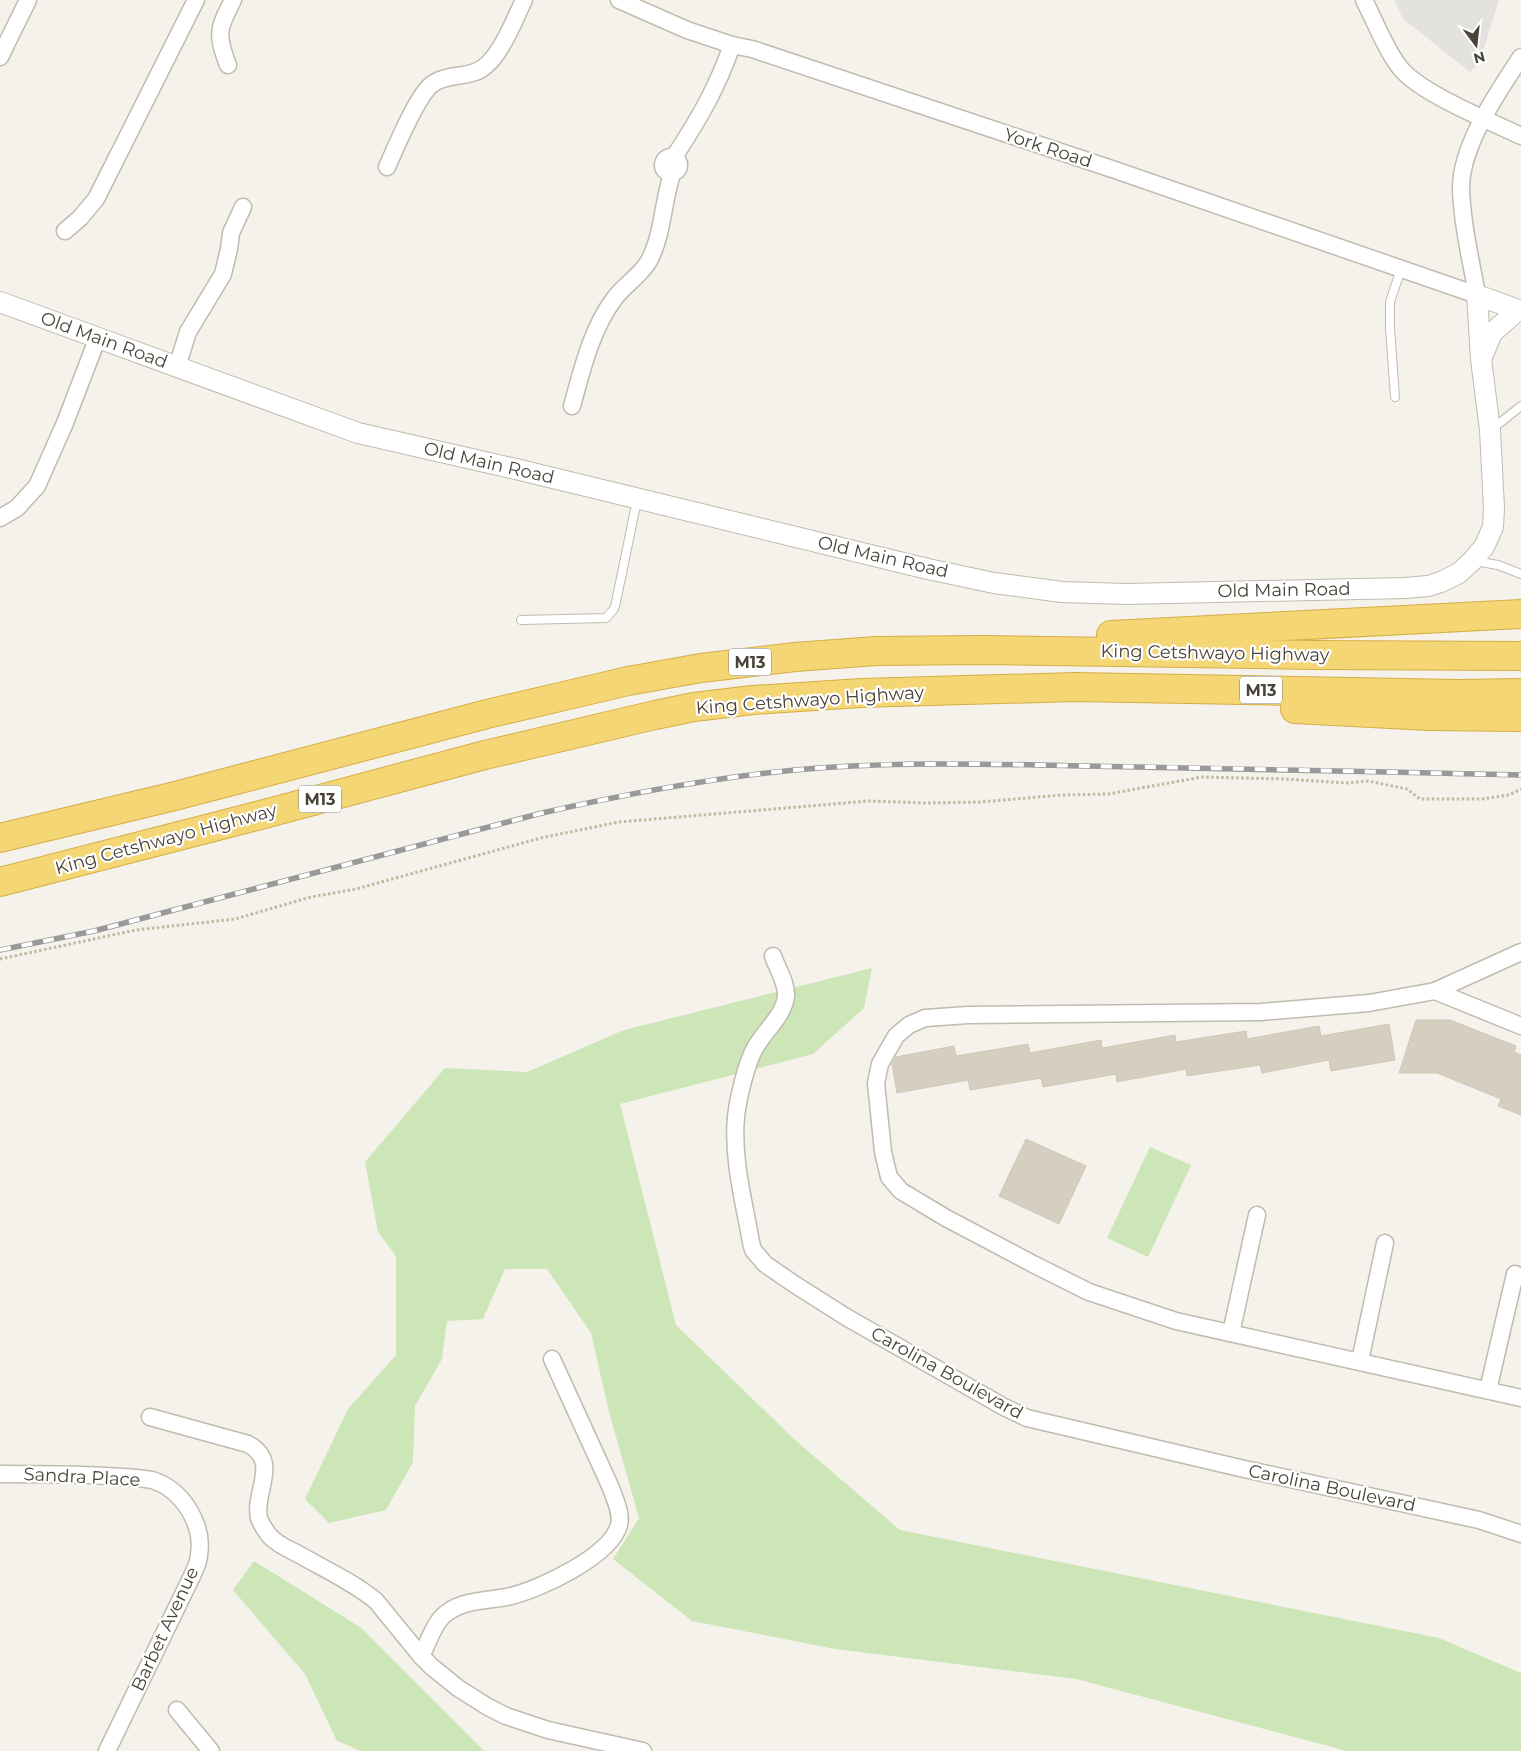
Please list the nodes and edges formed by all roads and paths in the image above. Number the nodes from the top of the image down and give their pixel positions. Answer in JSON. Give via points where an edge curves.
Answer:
{"nodes":[{"id":1,"x":28,"y":0,"type":"edge"},
{"id":2,"x":196,"y":0,"type":"edge"},
{"id":3,"x":232,"y":0,"type":"edge"},
{"id":4,"x":524,"y":0,"type":"edge"},
{"id":5,"x":619,"y":0,"type":"edge"},
{"id":6,"x":1364,"y":0,"type":"edge"},
{"id":7,"x":732,"y":45,"type":"junction"},
{"id":8,"x":0,"y":57,"type":"edge"},
{"id":9,"x":1521,"y":57,"type":"edge"},
{"id":10,"x":228,"y":65,"type":"dead end"},
{"id":11,"x":1483,"y":118,"type":"junction"},
{"id":12,"x":1521,"y":136,"type":"edge"},
{"id":13,"x":387,"y":167,"type":"dead end"},
{"id":14,"x":243,"y":207,"type":"dead end"},
{"id":15,"x":65,"y":231,"type":"dead end"},
{"id":16,"x":1401,"y":268,"type":"junction"},
{"id":17,"x":1477,"y":294,"type":"junction"},
{"id":18,"x":0,"y":302,"type":"edge"},
{"id":19,"x":1519,"y":310,"type":"edge"},
{"id":20,"x":98,"y":338,"type":"junction"},
{"id":21,"x":1481,"y":359,"type":"junction"},
{"id":22,"x":176,"y":367,"type":"junction"},
{"id":23,"x":1395,"y":397,"type":"dead end"},
{"id":24,"x":572,"y":406,"type":"dead end"},
{"id":25,"x":1521,"y":406,"type":"edge"},
{"id":26,"x":1490,"y":430,"type":"junction"},
{"id":27,"x":637,"y":498,"type":"junction"},
{"id":28,"x":0,"y":518,"type":"edge"},
{"id":29,"x":1473,"y":560,"type":"junction"},
{"id":30,"x":1521,"y":574,"type":"edge"},
{"id":31,"x":1521,"y":614,"type":"edge"},
{"id":32,"x":521,"y":620,"type":"dead end"},
{"id":33,"x":982,"y":650,"type":"junction"},
{"id":34,"x":1521,"y":656,"type":"edge"},
{"id":35,"x":1000,"y":690,"type":"junction"},
{"id":36,"x":1521,"y":694,"type":"edge"},
{"id":37,"x":1521,"y":717,"type":"edge"},
{"id":38,"x":1521,"y":789,"type":"edge"},
{"id":39,"x":0,"y":838,"type":"edge"},
{"id":40,"x":0,"y":882,"type":"edge"},
{"id":41,"x":1521,"y":952,"type":"edge"},
{"id":42,"x":773,"y":956,"type":"dead end"},
{"id":43,"x":0,"y":959,"type":"edge"},
{"id":44,"x":1436,"y":991,"type":"junction"},
{"id":45,"x":1521,"y":1026,"type":"edge"},
{"id":46,"x":1257,"y":1215,"type":"dead end"},
{"id":47,"x":1385,"y":1243,"type":"dead end"},
{"id":48,"x":1515,"y":1274,"type":"dead end"},
{"id":49,"x":1231,"y":1333,"type":"junction"},
{"id":50,"x":552,"y":1360,"type":"dead end"},
{"id":51,"x":1360,"y":1361,"type":"junction"},
{"id":52,"x":1488,"y":1390,"type":"junction"},
{"id":53,"x":1521,"y":1398,"type":"edge"},
{"id":54,"x":150,"y":1417,"type":"dead end"},
{"id":55,"x":0,"y":1474,"type":"edge"},
{"id":56,"x":186,"y":1504,"type":"joint"},
{"id":57,"x":1521,"y":1534,"type":"edge"},
{"id":58,"x":421,"y":1656,"type":"junction"},
{"id":59,"x":177,"y":1710,"type":"dead end"},
{"id":60,"x":107,"y":1751,"type":"edge"},
{"id":61,"x":212,"y":1751,"type":"edge"},
{"id":62,"x":643,"y":1751,"type":"edge"}],
"edges":[{"from":1,"to":8,"type":"street"},
{"from":2,"to":15,"type":"street","via":[[96,199]]},
{"from":3,"to":10,"type":"street","via":[[222,21],[220,37]]},
{"from":4,"to":13,"type":"street","via":[[495,56],[486,66],[431,85]]},
{"from":5,"to":7,"type":"street","name":"York Road","via":[[687,30]]},
{"from":6,"to":11,"type":"street","via":[[1398,66],[1409,78]]},
{"from":7,"to":16,"type":"street","name":"York Road","via":[[752,49]]},
{"from":7,"to":24,"type":"street","via":[[699,120],[673,165],[653,252],[603,315],[584,362]]},
{"from":9,"to":11,"type":"street"},
{"from":11,"to":12,"type":"street"},
{"from":11,"to":17,"type":"street","via":[[1465,164],[1461,187]]},
{"from":14,"to":22,"type":"street","via":[[231,232],[223,274],[188,332]]},
{"from":16,"to":17,"type":"street","name":"York Road"},
{"from":16,"to":23,"type":"lane","via":[[1390,302]]},
{"from":17,"to":19,"type":"street"},
{"from":17,"to":21,"type":"street","name":"Old Main Road"},
{"from":18,"to":20,"type":"street","name":"Old Main Road"},
{"from":19,"to":21,"type":"street","via":[[1492,333]]},
{"from":20,"to":22,"type":"street","name":"Old Main Road"},
{"from":20,"to":28,"type":"street","via":[[47,466],[36,486],[17,508]]},
{"from":21,"to":26,"type":"street","name":"Old Main Road"},
{"from":22,"to":27,"type":"street","name":"Old Main Road","via":[[358,433]]},
{"from":25,"to":26,"type":"lane"},
{"from":26,"to":29,"type":"street","name":"Old Main Road","via":[[1492,527],[1484,547]]},
{"from":27,"to":29,"type":"street","name":"Old Main Road","via":[[928,569],[994,583],[1062,592],[1126,594],[1405,588],[1441,582],[1459,573]]},
{"from":27,"to":32,"type":"lane","via":[[616,602],[606,618]]},
{"from":29,"to":30,"type":"lane"},
{"from":31,"to":33,"type":"highway","via":[[1055,638],[1006,643]]},
{"from":33,"to":34,"type":"highway","name":"King Cetshwayo Highway","number":"M13"},
{"from":33,"to":39,"type":"highway","name":"King Cetshwayo Highway","number":"M13","via":[[876,651],[795,657],[628,680]]},
{"from":35,"to":36,"type":"highway","name":"King Cetshwayo Highway","number":"M13","via":[[1075,687]]},
{"from":35,"to":37,"type":"highway","via":[[1104,700],[1429,716]]},
{"from":35,"to":40,"type":"highway","name":"King Cetshwayo Highway","number":"M13","via":[[862,693],[753,700],[665,713],[485,755]]},
{"from":38,"to":43,"type":"path","via":[[1482,799],[1420,799],[1406,789],[1368,781],[1347,783],[1202,777],[1108,794],[971,802],[869,801],[619,822],[542,838],[234,920],[136,930]]},
{"from":41,"to":44,"type":"street"},
{"from":42,"to":57,"type":"street","name":"Carolina Boulevard","via":[[786,997],[748,1064],[736,1117],[737,1162],[751,1242],[753,1250],[765,1264],[846,1317],[1027,1418],[1479,1520]]},
{"from":44,"to":45,"type":"street"},
{"from":44,"to":49,"type":"street","via":[[1369,1004],[1261,1012],[925,1018],[909,1025],[889,1046],[880,1064],[876,1083],[883,1152],[889,1177],[901,1191],[1089,1292],[1176,1321]]},
{"from":46,"to":49,"type":"street"},
{"from":47,"to":51,"type":"street"},
{"from":48,"to":52,"type":"street"},
{"from":49,"to":51,"type":"street"},
{"from":50,"to":58,"type":"street","via":[[611,1488],[618,1509],[619,1526],[606,1544],[580,1566],[548,1583],[511,1596],[474,1602],[446,1613],[438,1621]]},
{"from":51,"to":52,"type":"street"},
{"from":52,"to":53,"type":"street"},
{"from":54,"to":58,"type":"street","via":[[256,1448],[264,1464],[259,1518],[266,1532],[282,1545],[376,1601]]},
{"from":55,"to":56,"type":"street","name":"Sandra Place","via":[[153,1480]]},
{"from":56,"to":60,"type":"street","name":"Barbet Avenue","via":[[198,1534],[200,1556]]},
{"from":58,"to":62,"type":"street","via":[[458,1688],[506,1716],[548,1730]]},
{"from":59,"to":61,"type":"street"}]}
